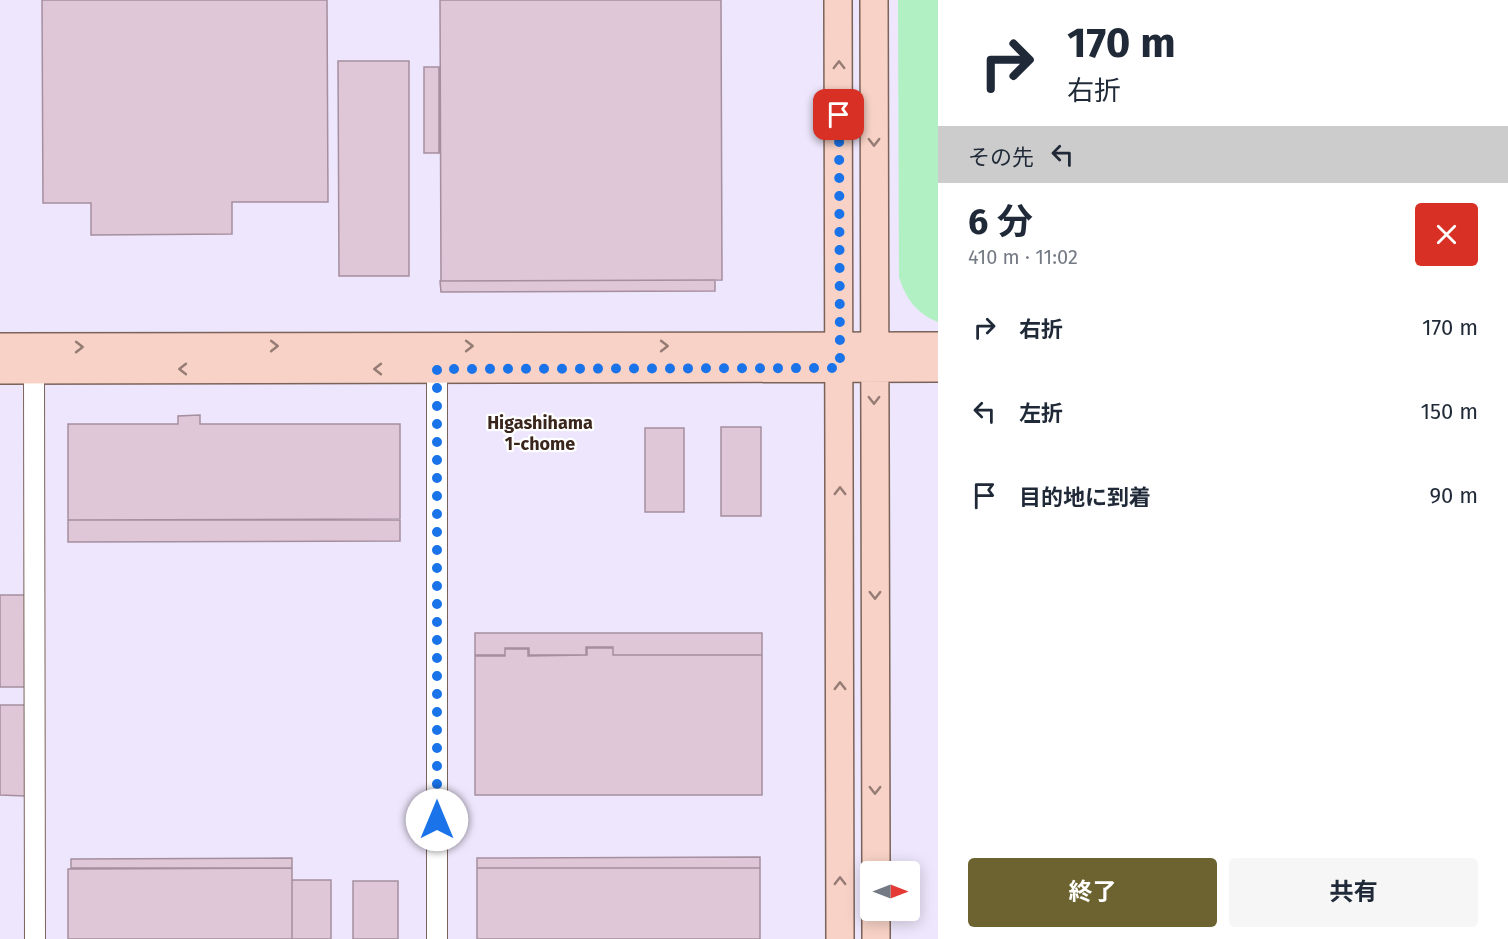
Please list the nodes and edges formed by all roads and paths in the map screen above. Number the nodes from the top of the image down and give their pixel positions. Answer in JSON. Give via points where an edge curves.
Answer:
{"nodes":[{"id":1,"x":838,"y":0,"type":"edge"},
{"id":2,"x":874,"y":0,"type":"edge"},
{"id":3,"x":938,"y":346,"type":"edge"},
{"id":4,"x":0,"y":347,"type":"edge"},
{"id":5,"x":437,"y":357,"type":"junction"},
{"id":6,"x":840,"y":357,"type":"junction"},
{"id":7,"x":874,"y":357,"type":"junction"},
{"id":8,"x":34,"y":358,"type":"junction"},
{"id":9,"x":938,"y":368,"type":"edge"},
{"id":10,"x":0,"y":370,"type":"edge"},
{"id":11,"x":876,"y":861,"type":"edge"},
{"id":12,"x":876,"y":921,"type":"edge"},
{"id":13,"x":35,"y":939,"type":"edge"},
{"id":14,"x":437,"y":939,"type":"edge"},
{"id":15,"x":840,"y":939,"type":"edge"},
{"id":16,"x":876,"y":939,"type":"edge"}],
"edges":[{"from":6,"to":1,"type":"street","one_way":true},
{"from":2,"to":7,"type":"street","one_way":true},
{"from":3,"to":7,"type":"street"},
{"from":4,"to":8,"type":"street"},
{"from":5,"to":6,"type":"street"},
{"from":5,"to":8,"type":"street"},
{"from":5,"to":14,"type":"street"},
{"from":6,"to":7,"type":"street"},
{"from":15,"to":6,"type":"street","one_way":true},
{"from":7,"to":9,"type":"street"},
{"from":7,"to":11,"type":"street","one_way":true},
{"from":8,"to":10,"type":"street"},
{"from":8,"to":13,"type":"street"},
{"from":12,"to":16,"type":"street"}]}
